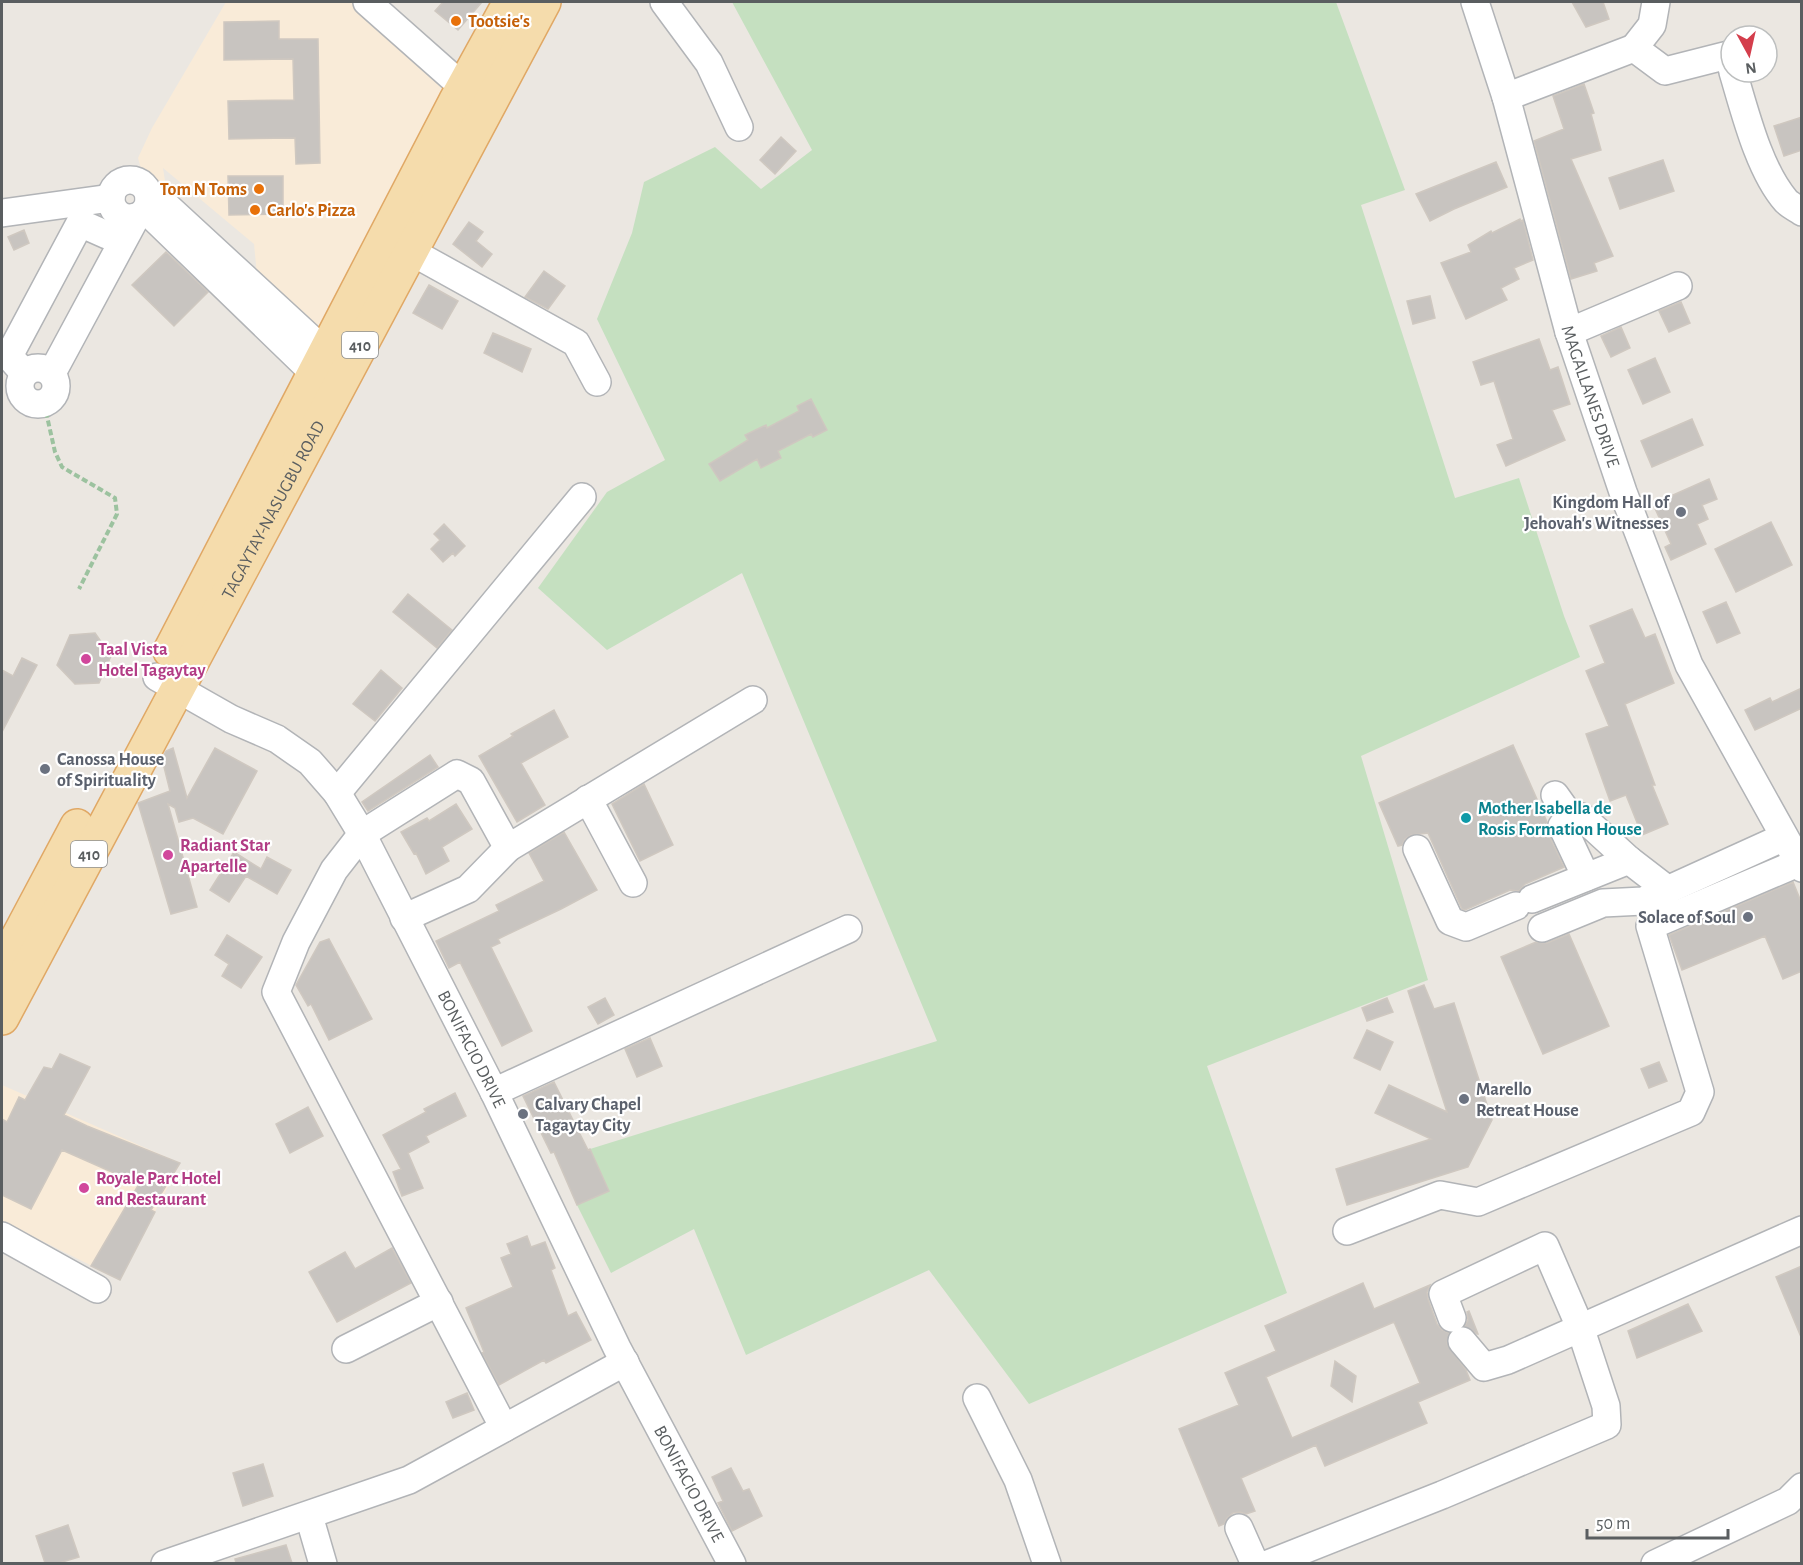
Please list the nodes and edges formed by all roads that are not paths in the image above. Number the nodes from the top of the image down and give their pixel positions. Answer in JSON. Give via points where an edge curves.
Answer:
{"nodes":[{"id":1,"x":367,"y":2,"type":"edge"},
{"id":2,"x":510,"y":2,"type":"edge"},
{"id":3,"x":544,"y":2,"type":"edge"},
{"id":4,"x":664,"y":2,"type":"edge"},
{"id":5,"x":1475,"y":2,"type":"edge"},
{"id":6,"x":1656,"y":2,"type":"edge"},
{"id":7,"x":1634,"y":48,"type":"junction"},
{"id":8,"x":1719,"y":56,"type":"edge"},
{"id":9,"x":1737,"y":84,"type":"edge"},
{"id":10,"x":463,"y":87,"type":"junction"},
{"id":11,"x":1506,"y":97,"type":"junction"},
{"id":12,"x":739,"y":127,"type":"dead end"},
{"id":13,"x":128,"y":212,"type":"junction"},
{"id":14,"x":1802,"y":212,"type":"edge"},
{"id":15,"x":2,"y":213,"type":"edge"},
{"id":16,"x":410,"y":251,"type":"junction"},
{"id":17,"x":1678,"y":285,"type":"dead end"},
{"id":18,"x":1569,"y":332,"type":"junction"},
{"id":19,"x":320,"y":363,"type":"junction"},
{"id":20,"x":37,"y":371,"type":"junction"},
{"id":21,"x":597,"y":382,"type":"dead end"},
{"id":22,"x":44,"y":403,"type":"road end"},
{"id":23,"x":582,"y":497,"type":"dead end"},
{"id":24,"x":166,"y":683,"type":"junction"},
{"id":25,"x":753,"y":700,"type":"dead end"},
{"id":26,"x":337,"y":793,"type":"junction"},
{"id":27,"x":588,"y":800,"type":"junction"},
{"id":28,"x":362,"y":834,"type":"junction"},
{"id":29,"x":1784,"y":837,"type":"junction"},
{"id":30,"x":508,"y":848,"type":"junction"},
{"id":31,"x":1418,"y":849,"type":"dead end"},
{"id":32,"x":1629,"y":860,"type":"junction"},
{"id":33,"x":1800,"y":865,"type":"edge"},
{"id":34,"x":1586,"y":877,"type":"junction"},
{"id":35,"x":633,"y":883,"type":"dead end"},
{"id":36,"x":1668,"y":890,"type":"junction"},
{"id":37,"x":404,"y":918,"type":"junction"},
{"id":38,"x":1542,"y":928,"type":"dead end"},
{"id":39,"x":848,"y":929,"type":"dead end"},
{"id":40,"x":2,"y":967,"type":"edge"},
{"id":41,"x":2,"y":1018,"type":"edge"},
{"id":42,"x":494,"y":1092,"type":"junction"},
{"id":43,"x":1802,"y":1230,"type":"edge"},
{"id":44,"x":1347,"y":1231,"type":"dead end"},
{"id":45,"x":2,"y":1236,"type":"edge"},
{"id":46,"x":97,"y":1289,"type":"dead end"},
{"id":47,"x":439,"y":1302,"type":"junction"},
{"id":48,"x":1580,"y":1327,"type":"junction"},
{"id":49,"x":346,"y":1348,"type":"dead end"},
{"id":50,"x":625,"y":1362,"type":"junction"},
{"id":51,"x":977,"y":1398,"type":"dead end"},
{"id":52,"x":504,"y":1428,"type":"junction"},
{"id":53,"x":1802,"y":1487,"type":"edge"},
{"id":54,"x":309,"y":1516,"type":"junction"},
{"id":55,"x":1239,"y":1528,"type":"dead end"},
{"id":56,"x":165,"y":1563,"type":"edge"},
{"id":57,"x":323,"y":1563,"type":"edge"},
{"id":58,"x":732,"y":1563,"type":"edge"},
{"id":59,"x":1047,"y":1563,"type":"edge"},
{"id":60,"x":1255,"y":1563,"type":"edge"},
{"id":61,"x":1268,"y":1563,"type":"edge"},
{"id":62,"x":1656,"y":1563,"type":"edge"}],
"edges":[{"from":1,"to":10,"type":"street"},
{"from":2,"to":10,"type":"main road","name":"TAGAYTAY-NASUGBU ROAD","number":"410"},
{"from":3,"to":16,"type":"main road","name":"TAGAYTAY-NASUGBU ROAD","number":"410"},
{"from":4,"to":12,"type":"street","via":[[709,63]]},
{"from":5,"to":11,"type":"street","name":"MAGALLANES DRIVE"},
{"from":6,"to":7,"type":"street","via":[[1652,25]]},
{"from":7,"to":8,"type":"street","via":[[1665,70]]},
{"from":7,"to":11,"type":"street"},
{"from":9,"to":14,"type":"street","via":[[1771,180],[1788,203]]},
{"from":10,"to":19,"type":"main road","name":"TAGAYTAY-NASUGBU ROAD","number":"410"},
{"from":11,"to":18,"type":"street","name":"MAGALLANES DRIVE"},
{"from":13,"to":15,"type":"street"},
{"from":13,"to":19,"type":"street","via":[[161,201]]},
{"from":13,"to":20,"type":"street"},
{"from":13,"to":20,"type":"street","via":[[80,223],[9,356]]},
{"from":16,"to":21,"type":"street","via":[[576,343]]},
{"from":16,"to":24,"type":"main road","name":"TAGAYTAY-NASUGBU ROAD","number":"410"},
{"from":17,"to":18,"type":"street"},
{"from":18,"to":29,"type":"street","name":"MAGALLANES DRIVE","via":[[1604,440],[1689,665]]},
{"from":19,"to":24,"type":"main road","name":"TAGAYTAY-NASUGBU ROAD","number":"410"},
{"from":20,"to":22,"type":"street","via":[[19,385],[23,396],[32,403]]},
{"from":23,"to":26,"type":"street"},
{"from":24,"to":26,"type":"street","name":"BONIFACIO DRIVE","via":[[277,739],[310,762]]},
{"from":24,"to":40,"type":"main road","name":"TAGAYTAY-NASUGBU ROAD","number":"410"},
{"from":24,"to":41,"type":"main road","name":"TAGAYTAY-NASUGBU ROAD","number":"410"},
{"from":25,"to":27,"type":"street"},
{"from":26,"to":28,"type":"street","name":"BONIFACIO DRIVE"},
{"from":27,"to":30,"type":"street"},
{"from":27,"to":35,"type":"street"},
{"from":28,"to":30,"type":"street","via":[[457,774],[471,781]]},
{"from":28,"to":37,"type":"street","name":"BONIFACIO DRIVE"},
{"from":28,"to":47,"type":"street","via":[[334,870],[296,942],[276,992]]},
{"from":29,"to":33,"type":"street","name":"MAGALLANES DRIVE"},
{"from":29,"to":36,"type":"street"},
{"from":30,"to":37,"type":"street","via":[[468,889]]},
{"from":31,"to":34,"type":"street","via":[[1450,921],[1466,927]]},
{"from":32,"to":34,"type":"street"},
{"from":32,"to":34,"type":"street","via":[[1582,817],[1562,805],[1562,826]]},
{"from":32,"to":36,"type":"street"},
{"from":33,"to":44,"type":"street","via":[[1650,926],[1700,1092],[1691,1112],[1478,1202],[1440,1195]]},
{"from":36,"to":38,"type":"street","via":[[1643,901],[1603,903]]},
{"from":37,"to":42,"type":"street","name":"BONIFACIO DRIVE"},
{"from":39,"to":42,"type":"street"},
{"from":42,"to":50,"type":"street","name":"BONIFACIO DRIVE"},
{"from":43,"to":48,"type":"street"},
{"from":45,"to":46,"type":"street"},
{"from":47,"to":49,"type":"street"},
{"from":47,"to":52,"type":"street"},
{"from":48,"to":48,"type":"street","via":[[1545,1246],[1443,1294],[1457,1329],[1484,1367]]},
{"from":48,"to":61,"type":"street","via":[[1606,1406],[1607,1425]]},
{"from":50,"to":52,"type":"street"},
{"from":50,"to":58,"type":"street","name":"BONIFACIO DRIVE"},
{"from":51,"to":59,"type":"street","via":[[1018,1480]]},
{"from":52,"to":54,"type":"street","via":[[409,1480]]},
{"from":53,"to":62,"type":"street","via":[[1788,1502]]},
{"from":54,"to":56,"type":"street"},
{"from":54,"to":57,"type":"street"},
{"from":55,"to":60,"type":"street"}]}
